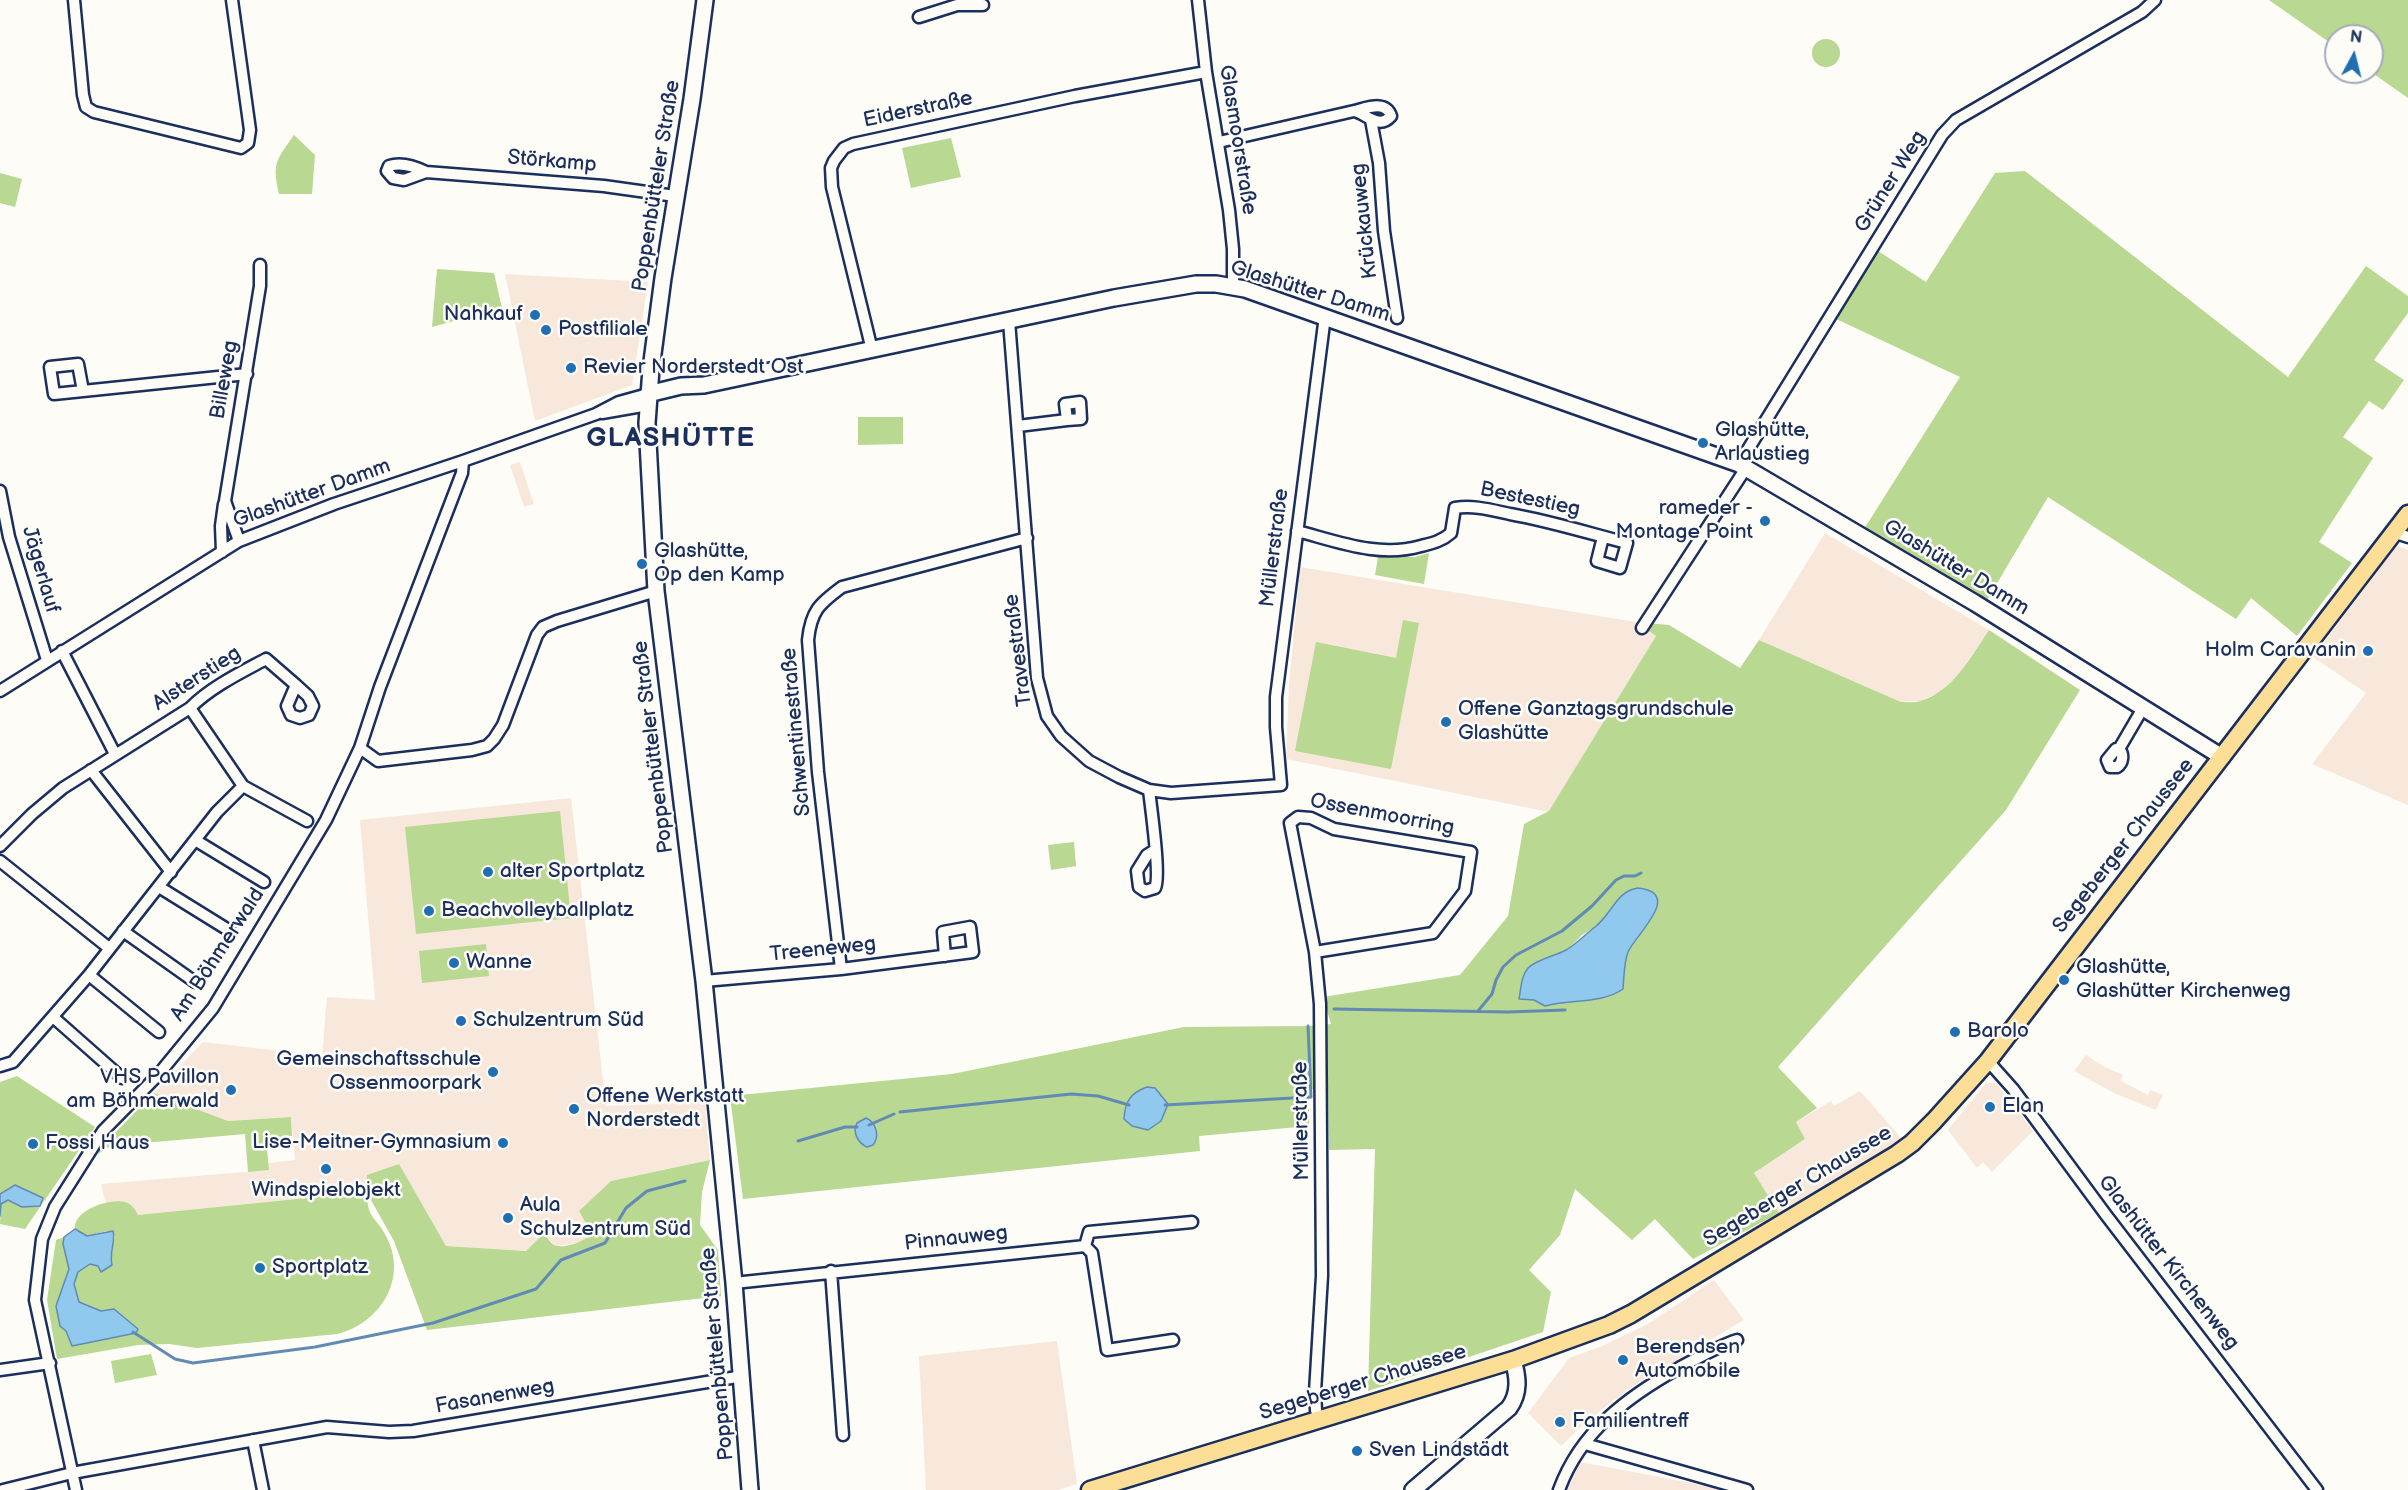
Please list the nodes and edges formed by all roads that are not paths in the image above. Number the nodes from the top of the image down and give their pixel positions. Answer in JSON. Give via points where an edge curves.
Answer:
{"nodes":[{"id":1,"x":74,"y":0,"type":"edge"},
{"id":2,"x":232,"y":0,"type":"edge"},
{"id":3,"x":705,"y":0,"type":"edge"},
{"id":4,"x":1198,"y":0,"type":"edge"},
{"id":5,"x":2155,"y":0,"type":"edge"},
{"id":6,"x":956,"y":3,"type":"edge"},
{"id":7,"x":983,"y":5,"type":"dead end"},
{"id":8,"x":919,"y":17,"type":"dead end"},
{"id":9,"x":1206,"y":72,"type":"junction"},
{"id":10,"x":1354,"y":111,"type":"junction"},
{"id":11,"x":1371,"y":120,"type":"junction"},
{"id":12,"x":1219,"y":142,"type":"junction"},
{"id":13,"x":426,"y":172,"type":"dead end"},
{"id":14,"x":675,"y":196,"type":"junction"},
{"id":15,"x":260,"y":265,"type":"dead end"},
{"id":16,"x":1233,"y":286,"type":"junction"},
{"id":17,"x":1325,"y":316,"type":"junction"},
{"id":18,"x":1397,"y":318,"type":"dead end"},
{"id":19,"x":1009,"y":321,"type":"junction"},
{"id":20,"x":872,"y":350,"type":"junction"},
{"id":21,"x":247,"y":374,"type":"junction"},
{"id":22,"x":83,"y":391,"type":"dead end"},
{"id":23,"x":648,"y":400,"type":"junction"},
{"id":24,"x":1067,"y":420,"type":"dead end"},
{"id":25,"x":1018,"y":426,"type":"junction"},
{"id":26,"x":464,"y":461,"type":"junction"},
{"id":27,"x":1742,"y":466,"type":"junction"},
{"id":28,"x":0,"y":491,"type":"edge"},
{"id":29,"x":225,"y":501,"type":"junction"},
{"id":30,"x":2408,"y":514,"type":"edge"},
{"id":31,"x":1297,"y":531,"type":"junction"},
{"id":32,"x":2400,"y":534,"type":"edge"},
{"id":33,"x":1603,"y":537,"type":"dead end"},
{"id":34,"x":1027,"y":538,"type":"junction"},
{"id":35,"x":239,"y":541,"type":"junction"},
{"id":36,"x":222,"y":552,"type":"junction"},
{"id":37,"x":656,"y":591,"type":"junction"},
{"id":38,"x":1642,"y":628,"type":"dead end"},
{"id":39,"x":62,"y":651,"type":"junction"},
{"id":40,"x":47,"y":660,"type":"junction"},
{"id":41,"x":296,"y":686,"type":"dead end"},
{"id":42,"x":0,"y":691,"type":"edge"},
{"id":43,"x":190,"y":708,"type":"junction"},
{"id":44,"x":2143,"y":708,"type":"junction"},
{"id":45,"x":360,"y":748,"type":"junction"},
{"id":46,"x":2119,"y":749,"type":"dead end"},
{"id":47,"x":115,"y":754,"type":"junction"},
{"id":48,"x":2222,"y":756,"type":"junction"},
{"id":49,"x":91,"y":770,"type":"junction"},
{"id":50,"x":1281,"y":785,"type":"joint"},
{"id":51,"x":243,"y":786,"type":"junction"},
{"id":52,"x":1149,"y":790,"type":"junction"},
{"id":53,"x":307,"y":821,"type":"dead end"},
{"id":54,"x":1290,"y":823,"type":"joint"},
{"id":55,"x":195,"y":840,"type":"junction"},
{"id":56,"x":0,"y":846,"type":"edge"},
{"id":57,"x":1155,"y":850,"type":"dead end"},
{"id":58,"x":0,"y":861,"type":"edge"},
{"id":59,"x":171,"y":872,"type":"junction"},
{"id":60,"x":264,"y":882,"type":"dead end"},
{"id":61,"x":159,"y":887,"type":"junction"},
{"id":62,"x":123,"y":931,"type":"junction"},
{"id":63,"x":230,"y":931,"type":"dead end"},
{"id":64,"x":109,"y":948,"type":"junction"},
{"id":65,"x":1315,"y":952,"type":"junction"},
{"id":66,"x":945,"y":956,"type":"dead end"},
{"id":67,"x":841,"y":969,"type":"junction"},
{"id":68,"x":89,"y":975,"type":"junction"},
{"id":69,"x":704,"y":981,"type":"junction"},
{"id":70,"x":195,"y":982,"type":"dead end"},
{"id":71,"x":53,"y":1017,"type":"junction"},
{"id":72,"x":159,"y":1032,"type":"dead end"},
{"id":73,"x":1988,"y":1061,"type":"junction"},
{"id":74,"x":0,"y":1066,"type":"edge"},
{"id":75,"x":122,"y":1077,"type":"dead end"},
{"id":76,"x":1192,"y":1222,"type":"dead end"},
{"id":77,"x":1085,"y":1246,"type":"junction"},
{"id":78,"x":831,"y":1271,"type":"junction"},
{"id":79,"x":734,"y":1282,"type":"junction"},
{"id":80,"x":1173,"y":1340,"type":"dead end"},
{"id":81,"x":1737,"y":1340,"type":"dead end"},
{"id":82,"x":1513,"y":1360,"type":"junction"},
{"id":83,"x":50,"y":1363,"type":"junction"},
{"id":84,"x":0,"y":1370,"type":"edge"},
{"id":85,"x":743,"y":1376,"type":"junction"},
{"id":86,"x":1319,"y":1420,"type":"junction"},
{"id":87,"x":843,"y":1436,"type":"dead end"},
{"id":88,"x":253,"y":1440,"type":"junction"},
{"id":89,"x":1585,"y":1443,"type":"junction"},
{"id":90,"x":72,"y":1473,"type":"junction"},
{"id":91,"x":3,"y":1490,"type":"edge"},
{"id":92,"x":76,"y":1490,"type":"edge"},
{"id":93,"x":262,"y":1490,"type":"edge"},
{"id":94,"x":750,"y":1490,"type":"edge"},
{"id":95,"x":1090,"y":1490,"type":"edge"},
{"id":96,"x":1413,"y":1490,"type":"edge"},
{"id":97,"x":1559,"y":1490,"type":"edge"},
{"id":98,"x":1747,"y":1490,"type":"edge"},
{"id":99,"x":2317,"y":1490,"type":"edge"}],
"edges":[{"from":1,"to":2,"type":"street","via":[[83,95],[89,110],[241,148],[250,134]]},
{"from":3,"to":14,"type":"street","name":"Poppenbütteler Straße"},
{"from":4,"to":9,"type":"street","name":"Glasmoorstraße"},
{"from":5,"to":27,"type":"street","name":"Grüner Weg","via":[[2142,12],[1956,120],[1942,135]]},
{"from":6,"to":7,"type":"street"},
{"from":6,"to":8,"type":"street"},
{"from":9,"to":12,"type":"street","name":"Glasmoorstraße"},
{"from":9,"to":20,"type":"street","name":"Eiderstraße","via":[[873,138],[844,148],[831,168],[832,187]]},
{"from":10,"to":11,"type":"street"},
{"from":10,"to":11,"type":"street","via":[[1383,106],[1391,112],[1384,122]]},
{"from":10,"to":12,"type":"street"},
{"from":11,"to":18,"type":"street","name":"Krückauweg"},
{"from":12,"to":16,"type":"street","name":"Glasmoorstraße","via":[[1233,249]]},
{"from":13,"to":14,"type":"street","name":"Störkamp","via":[[604,186]]},
{"from":14,"to":23,"type":"street","name":"Poppenbütteler Straße"},
{"from":15,"to":21,"type":"street","name":"Billeweg"},
{"from":16,"to":17,"type":"street","name":"Glashütter Damm"},
{"from":16,"to":19,"type":"street","name":"Glashütter Damm","via":[[1196,284]]},
{"from":17,"to":27,"type":"street","name":"Glashütter Damm"},
{"from":17,"to":31,"type":"street","name":"Müllerstraße"},
{"from":19,"to":20,"type":"street","name":"Glashütter Damm"},
{"from":19,"to":25,"type":"street","name":"Travestraße"},
{"from":20,"to":23,"type":"street","name":"Glashütter Damm"},
{"from":21,"to":22,"type":"street"},
{"from":21,"to":29,"type":"street","name":"Billeweg"},
{"from":23,"to":26,"type":"street","name":"Glashütter Damm","via":[[619,412],[596,414]]},
{"from":23,"to":37,"type":"street","name":"Poppenbütteler Straße"},
{"from":24,"to":25,"type":"street"},
{"from":25,"to":34,"type":"street","name":"Travestraße"},
{"from":26,"to":35,"type":"street","name":"Glashütter Damm","via":[[334,504]]},
{"from":26,"to":45,"type":"street","name":"Am Böhmerwald"},
{"from":27,"to":38,"type":"street"},
{"from":27,"to":44,"type":"street","name":"Glashütter Damm","via":[[1975,603]]},
{"from":28,"to":40,"type":"street","name":"Jägerlauf","via":[[9,537]]},
{"from":29,"to":35,"type":"street","name":"Billeweg"},
{"from":29,"to":36,"type":"street","name":"Billeweg"},
{"from":30,"to":32,"type":"main road","name":"Segeberger Chaussee"},
{"from":31,"to":33,"type":"street","name":"Bestestieg","via":[[1384,552],[1404,551],[1444,539],[1451,534],[1455,508],[1470,506]]},
{"from":31,"to":50,"type":"street","name":"Müllerstraße","via":[[1276,697]]},
{"from":32,"to":48,"type":"main road","name":"Segeberger Chaussee"},
{"from":34,"to":52,"type":"street","name":"Travestraße","via":[[1037,678],[1047,716],[1065,741],[1089,761]]},
{"from":34,"to":67,"type":"street","name":"Schwentinestraße","via":[[842,587],[818,607],[810,623],[818,772]]},
{"from":35,"to":36,"type":"street","name":"Glashütter Damm"},
{"from":36,"to":39,"type":"street","name":"Glashütter Damm"},
{"from":37,"to":45,"type":"street","via":[[543,627],[503,725],[487,746],[378,761]]},
{"from":37,"to":69,"type":"street","name":"Poppenbütteler Straße"},
{"from":39,"to":40,"type":"street","name":"Glashütter Damm"},
{"from":39,"to":47,"type":"street"},
{"from":40,"to":42,"type":"street","name":"Glashütter Damm"},
{"from":41,"to":43,"type":"street","name":"Alsterstieg","via":[[266,659]]},
{"from":43,"to":47,"type":"street","name":"Alsterstieg"},
{"from":43,"to":51,"type":"street"},
{"from":44,"to":46,"type":"street"},
{"from":44,"to":48,"type":"street","name":"Glashütter Damm"},
{"from":45,"to":83,"type":"street","name":"Am Böhmerwald","via":[[326,820],[213,1008],[158,1075],[103,1131],[55,1206],[42,1239],[35,1300]]},
{"from":47,"to":49,"type":"street","name":"Alsterstieg"},
{"from":48,"to":73,"type":"main road","name":"Segeberger Chaussee"},
{"from":49,"to":56,"type":"street","name":"Alsterstieg","via":[[63,788]]},
{"from":49,"to":59,"type":"street"},
{"from":50,"to":52,"type":"street","name":"Travestraße","via":[[1171,794]]},
{"from":51,"to":53,"type":"street"},
{"from":51,"to":55,"type":"street"},
{"from":52,"to":57,"type":"street"},
{"from":54,"to":65,"type":"street","name":"Müllerstraße"},
{"from":54,"to":65,"type":"street","name":"Ossenmoorring","via":[[1298,817],[1311,818],[1334,829],[1471,852],[1465,891],[1432,933]]},
{"from":55,"to":59,"type":"street"},
{"from":55,"to":60,"type":"street"},
{"from":58,"to":64,"type":"street"},
{"from":59,"to":61,"type":"street"},
{"from":61,"to":62,"type":"street"},
{"from":61,"to":63,"type":"street"},
{"from":62,"to":64,"type":"street"},
{"from":62,"to":70,"type":"street"},
{"from":64,"to":68,"type":"street"},
{"from":65,"to":86,"type":"street","name":"Müllerstraße","via":[[1320,1004],[1323,1168],[1315,1392]]},
{"from":66,"to":67,"type":"street","name":"Treeneweg"},
{"from":67,"to":69,"type":"street","name":"Treeneweg"},
{"from":68,"to":71,"type":"street"},
{"from":68,"to":72,"type":"street"},
{"from":69,"to":79,"type":"street","name":"Poppenbütteler Straße"},
{"from":71,"to":74,"type":"street","via":[[13,1062]]},
{"from":71,"to":75,"type":"street"},
{"from":73,"to":82,"type":"main road","name":"Segeberger Chaussee","via":[[1934,1121],[1897,1154],[1631,1314]]},
{"from":73,"to":99,"type":"street","name":"Glashütter Kirchenweg"},
{"from":76,"to":77,"type":"street","via":[[1089,1232]]},
{"from":77,"to":78,"type":"street","name":"Pinnauweg"},
{"from":77,"to":80,"type":"street","via":[[1092,1253],[1107,1350]]},
{"from":78,"to":79,"type":"street","name":"Pinnauweg"},
{"from":78,"to":87,"type":"street"},
{"from":79,"to":85,"type":"street","name":"Poppenbütteler Straße"},
{"from":81,"to":89,"type":"street","via":[[1719,1346],[1628,1399]]},
{"from":82,"to":86,"type":"main road","name":"Segeberger Chaussee"},
{"from":82,"to":96,"type":"street","via":[[1518,1384],[1509,1408]]},
{"from":83,"to":84,"type":"street"},
{"from":83,"to":90,"type":"street","name":"Am Böhmerwald"},
{"from":85,"to":88,"type":"street","name":"Fasanenweg","via":[[413,1431],[327,1427]]},
{"from":85,"to":94,"type":"street","name":"Poppenbütteler Straße"},
{"from":86,"to":95,"type":"main road","name":"Segeberger Chaussee"},
{"from":88,"to":90,"type":"street","name":"Fasanenweg"},
{"from":88,"to":93,"type":"street"},
{"from":89,"to":97,"type":"street"},
{"from":89,"to":98,"type":"street"},
{"from":90,"to":91,"type":"street","name":"Fasanenweg"},
{"from":90,"to":92,"type":"street","name":"Am Böhmerwald"}]}
